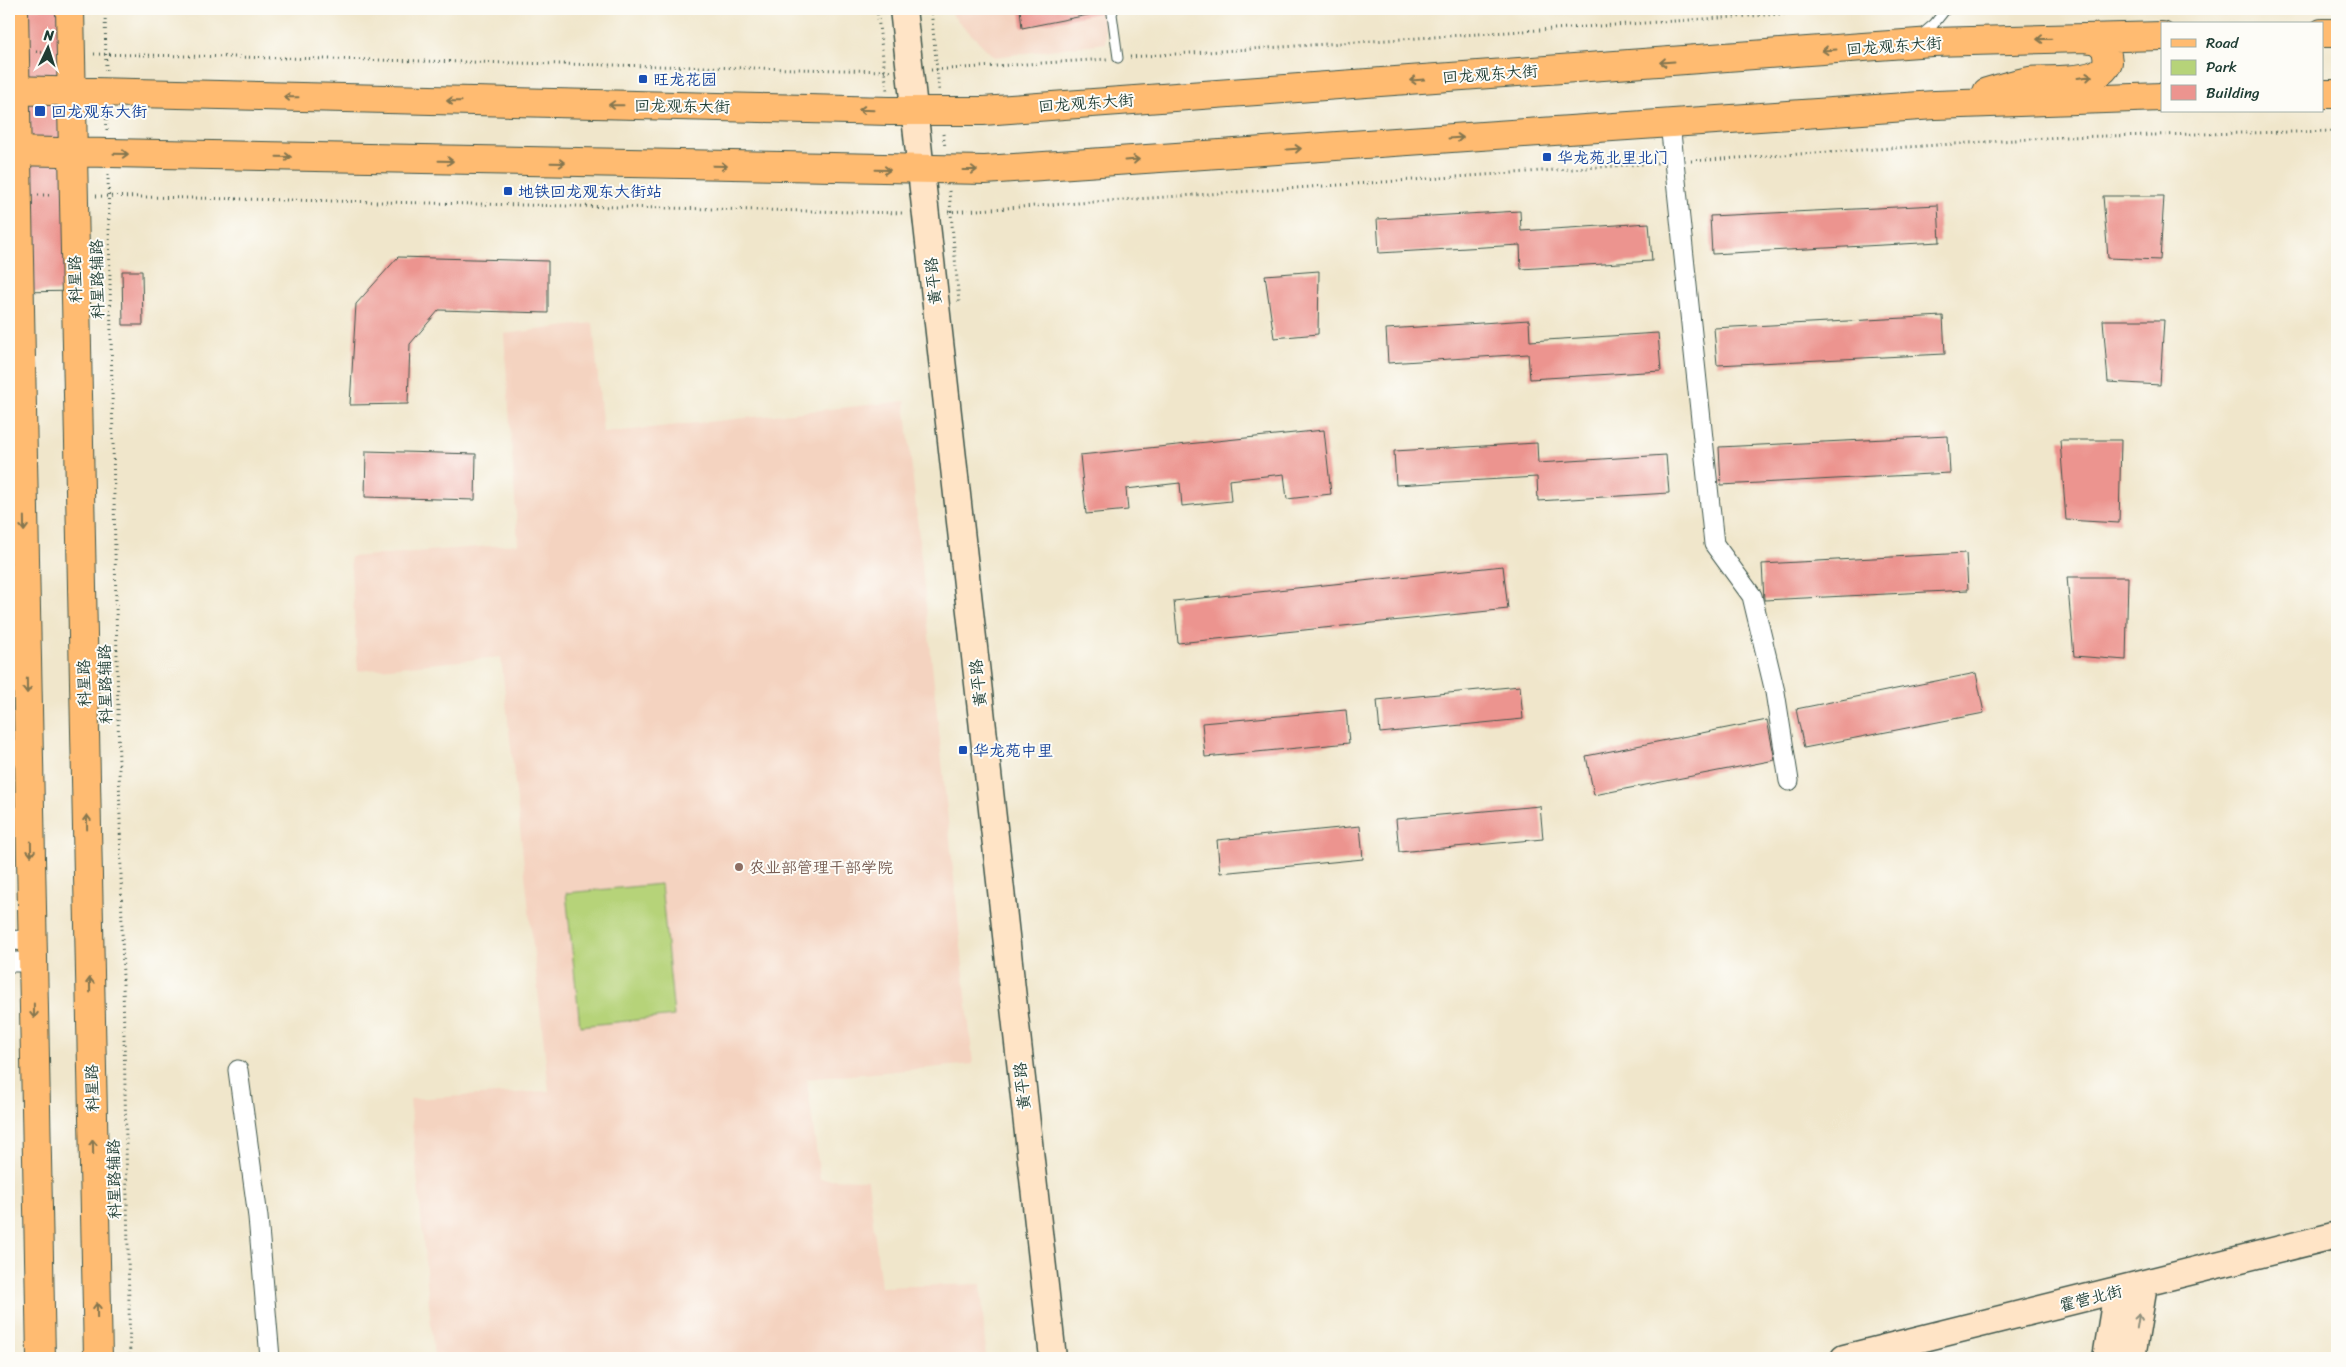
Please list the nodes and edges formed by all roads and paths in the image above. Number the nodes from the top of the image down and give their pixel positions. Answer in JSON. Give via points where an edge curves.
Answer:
{"nodes":[{"id":1,"x":14,"y":9,"type":"edge"},
{"id":2,"x":70,"y":9,"type":"edge"},
{"id":3,"x":104,"y":9,"type":"edge"},
{"id":4,"x":877,"y":9,"type":"edge"},
{"id":5,"x":903,"y":9,"type":"edge"},
{"id":6,"x":931,"y":9,"type":"edge"},
{"id":7,"x":1114,"y":9,"type":"edge"},
{"id":8,"x":1856,"y":9,"type":"edge"},
{"id":9,"x":1946,"y":9,"type":"edge"},
{"id":10,"x":932,"y":23,"type":"dead end"},
{"id":11,"x":880,"y":29,"type":"dead end"},
{"id":12,"x":2324,"y":33,"type":"edge"},
{"id":13,"x":2337,"y":33,"type":"edge"},
{"id":14,"x":2161,"y":36,"type":"edge"},
{"id":15,"x":2083,"y":38,"type":"junction"},
{"id":16,"x":1876,"y":46,"type":"junction"},
{"id":17,"x":158,"y":55,"type":"dead end"},
{"id":18,"x":1118,"y":58,"type":"junction"},
{"id":19,"x":993,"y":66,"type":"dead end"},
{"id":20,"x":843,"y":70,"type":"dead end"},
{"id":21,"x":12,"y":90,"type":"edge"},
{"id":22,"x":71,"y":92,"type":"junction"},
{"id":23,"x":106,"y":92,"type":"junction"},
{"id":24,"x":2324,"y":94,"type":"edge"},
{"id":25,"x":2337,"y":94,"type":"edge"},
{"id":26,"x":2161,"y":97,"type":"edge"},
{"id":27,"x":1935,"y":105,"type":"junction"},
{"id":28,"x":915,"y":111,"type":"junction"},
{"id":29,"x":1670,"y":123,"type":"junction"},
{"id":30,"x":13,"y":151,"type":"edge"},
{"id":31,"x":73,"y":153,"type":"junction"},
{"id":32,"x":107,"y":154,"type":"junction"},
{"id":33,"x":921,"y":170,"type":"junction"},
{"id":34,"x":156,"y":197,"type":"dead end"},
{"id":35,"x":838,"y":212,"type":"dead end"},
{"id":36,"x":1789,"y":781,"type":"dead end"},
{"id":37,"x":21,"y":951,"type":"edge"},
{"id":38,"x":238,"y":1070,"type":"dead end"},
{"id":39,"x":2337,"y":1235,"type":"edge"},
{"id":40,"x":2144,"y":1285,"type":"junction"},
{"id":41,"x":2117,"y":1291,"type":"junction"},
{"id":42,"x":41,"y":1358,"type":"edge"},
{"id":43,"x":98,"y":1358,"type":"edge"},
{"id":44,"x":130,"y":1358,"type":"edge"},
{"id":45,"x":270,"y":1358,"type":"edge"},
{"id":46,"x":1052,"y":1358,"type":"edge"},
{"id":47,"x":1844,"y":1358,"type":"edge"},
{"id":48,"x":2106,"y":1358,"type":"edge"},
{"id":49,"x":2132,"y":1358,"type":"edge"}],
"edges":[{"from":1,"to":21,"type":"main road"},
{"from":2,"to":22,"type":"main road","name":"科星路"},
{"from":3,"to":23,"type":"path","name":"科星路辅路"},
{"from":4,"to":11,"type":"path"},
{"from":5,"to":28,"type":"main road","name":"黄平路"},
{"from":6,"to":10,"type":"path"},
{"from":7,"to":18,"type":"lane"},
{"from":8,"to":18,"type":"path"},
{"from":9,"to":16,"type":"lane","via":[[1919,36],[1896,44]]},
{"from":12,"to":13,"type":"main road"},
{"from":14,"to":15,"type":"main road","name":"回龙观东大街"},
{"from":15,"to":16,"type":"main road","name":"回龙观东大街","one_way":true},
{"from":27,"to":15,"type":"main road","one_way":true,"via":[[2028,81],[2096,76],[2106,66],[2106,48],[2100,42]]},
{"from":16,"to":28,"type":"main road","name":"回龙观东大街","one_way":true,"via":[[983,111]]},
{"from":17,"to":20,"type":"path"},
{"from":18,"to":19,"type":"path"},
{"from":21,"to":22,"type":"main road","name":"回龙观东大街"},
{"from":21,"to":30,"type":"main road"},
{"from":22,"to":23,"type":"main road","name":"回龙观东大街"},
{"from":22,"to":31,"type":"main road","name":"科星路"},
{"from":28,"to":23,"type":"main road","name":"回龙观东大街","one_way":true},
{"from":23,"to":32,"type":"path","name":"科星路辅路"},
{"from":24,"to":25,"type":"main road"},
{"from":26,"to":27,"type":"main road"},
{"from":27,"to":29,"type":"main road"},
{"from":28,"to":33,"type":"main road","name":"黄平路"},
{"from":33,"to":29,"type":"main road","one_way":true,"via":[[985,170]]},
{"from":29,"to":36,"type":"street","via":[[1714,544],[1752,596],[1775,692]]},
{"from":30,"to":31,"type":"main road"},
{"from":30,"to":37,"type":"main road","one_way":true},
{"from":31,"to":32,"type":"main road"},
{"from":43,"to":31,"type":"main road","name":"科星路","one_way":true},
{"from":32,"to":33,"type":"main road","one_way":true},
{"from":32,"to":44,"type":"path","name":"科星路辅路"},
{"from":33,"to":46,"type":"main road","name":"黄平路"},
{"from":34,"to":35,"type":"path"},
{"from":37,"to":42,"type":"main road","one_way":true},
{"from":38,"to":45,"type":"street","via":[[258,1217]]},
{"from":39,"to":40,"type":"main road","name":"霍营北街"},
{"from":40,"to":41,"type":"main road","name":"霍营北街"},
{"from":49,"to":40,"type":"main road","one_way":true},
{"from":41,"to":47,"type":"main road","name":"霍营北街"},
{"from":41,"to":48,"type":"main road"}]}
